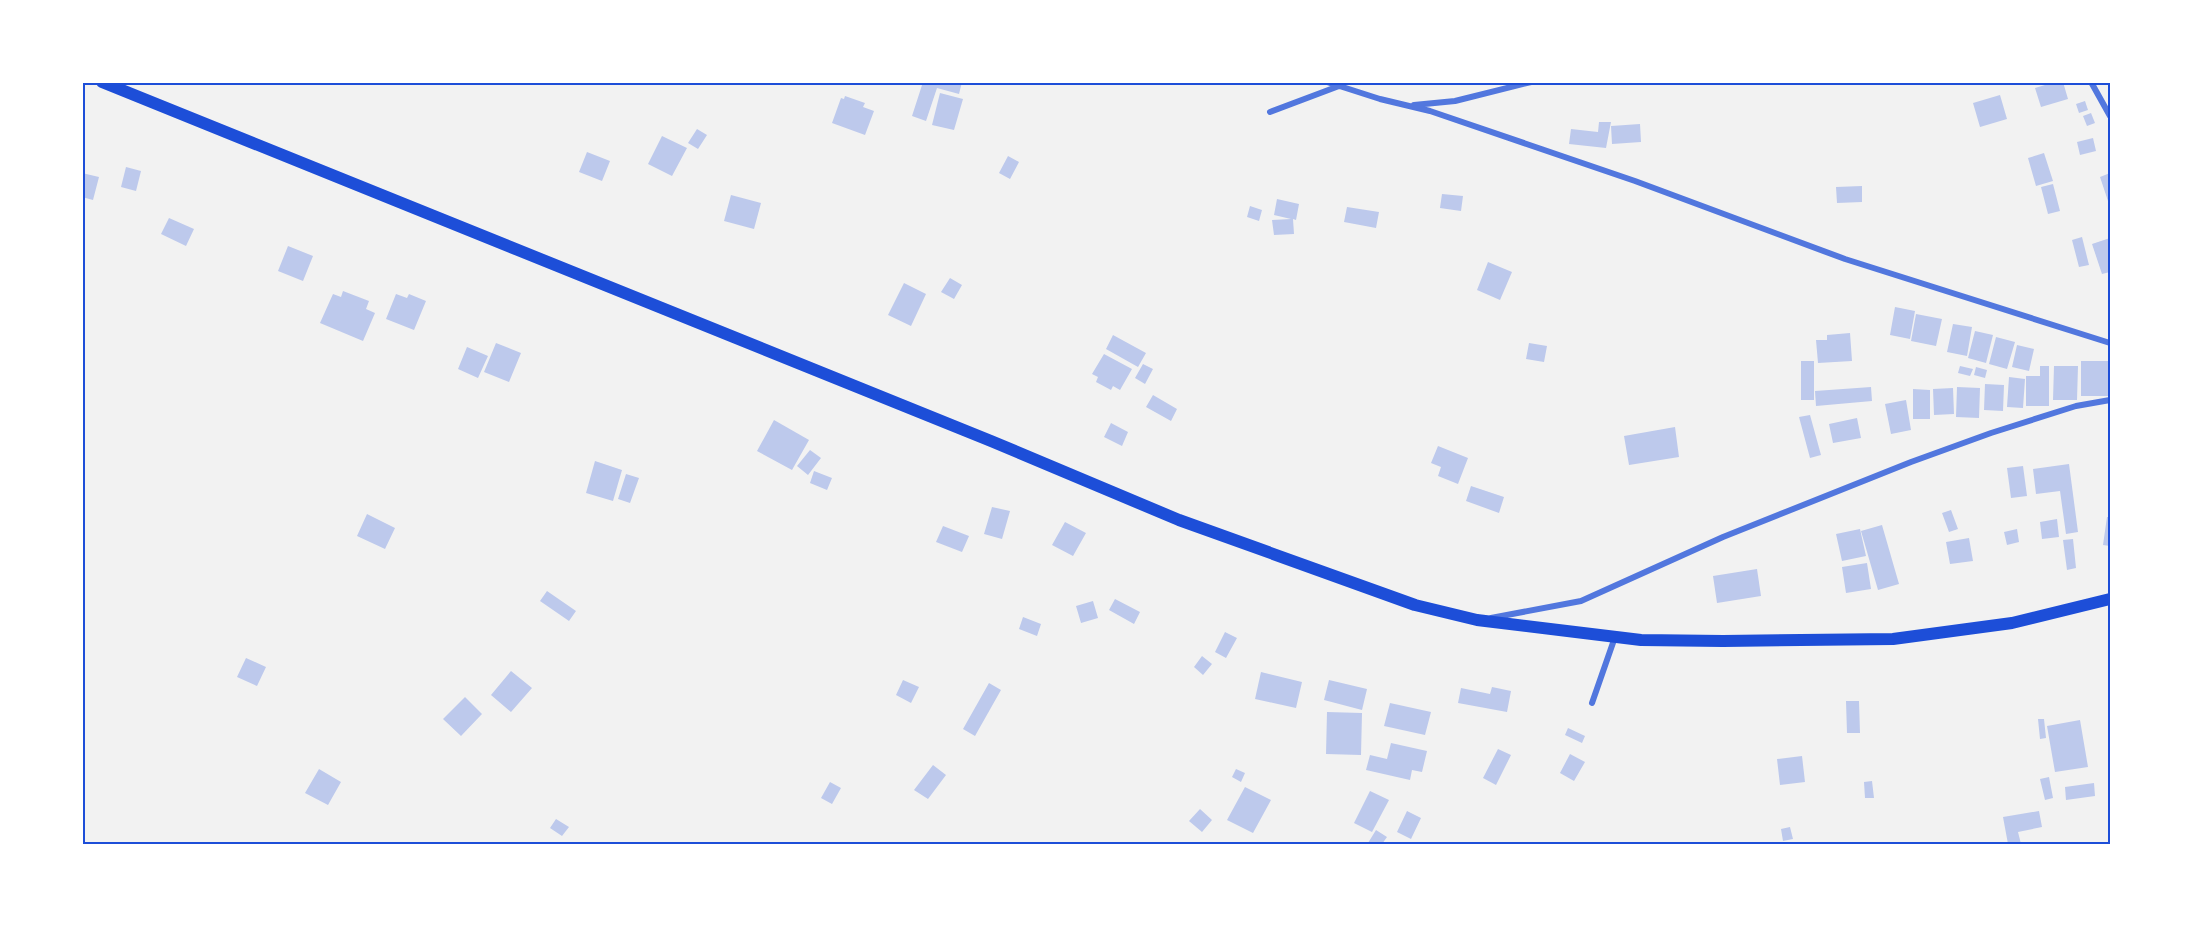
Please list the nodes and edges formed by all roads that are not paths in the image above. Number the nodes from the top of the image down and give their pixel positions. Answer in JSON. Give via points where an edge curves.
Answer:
{"nodes":[{"id":1,"x":102,"y":82,"type":"edge"},
{"id":2,"x":1327,"y":82,"type":"edge"},
{"id":3,"x":1531,"y":82,"type":"edge"},
{"id":4,"x":2091,"y":82,"type":"edge"},
{"id":5,"x":1339,"y":86,"type":"junction"},
{"id":6,"x":1410,"y":105,"type":"junction"},
{"id":7,"x":1270,"y":112,"type":"dead end"},
{"id":8,"x":2110,"y":116,"type":"edge"},
{"id":9,"x":2110,"y":343,"type":"edge"},
{"id":10,"x":2110,"y":400,"type":"edge"},
{"id":11,"x":2110,"y":599,"type":"edge"},
{"id":12,"x":1477,"y":620,"type":"junction"},
{"id":13,"x":1615,"y":637,"type":"junction"},
{"id":14,"x":1592,"y":703,"type":"dead end"}],
"edges":[{"from":1,"to":12,"type":"main road","via":[[1179,520],[1415,605]]},
{"from":2,"to":5,"type":"street"},
{"from":3,"to":6,"type":"street","via":[[1455,101]]},
{"from":4,"to":8,"type":"street"},
{"from":5,"to":6,"type":"street"},
{"from":5,"to":7,"type":"street"},
{"from":6,"to":9,"type":"street","via":[[1656,188],[1845,259]]},
{"from":10,"to":12,"type":"street","via":[[2076,406],[1911,462],[1723,537],[1581,601]]},
{"from":11,"to":13,"type":"main road","via":[[2012,623],[1893,639]]},
{"from":12,"to":13,"type":"main road"},
{"from":13,"to":14,"type":"street"}]}
